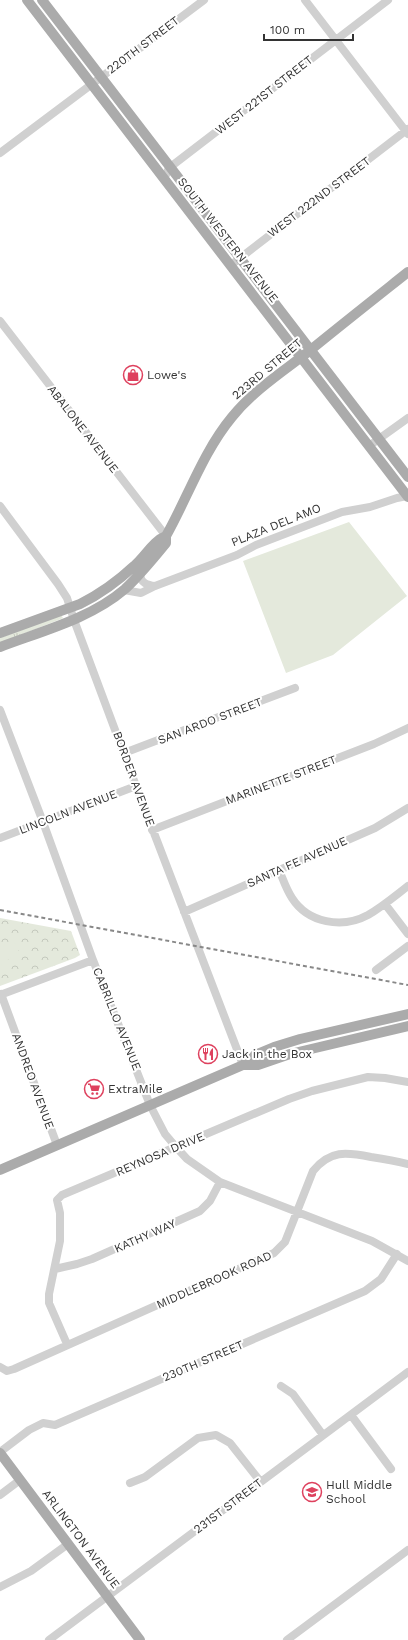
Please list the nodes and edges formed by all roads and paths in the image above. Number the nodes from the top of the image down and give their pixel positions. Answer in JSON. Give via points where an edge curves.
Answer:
{"nodes":[{"id":1,"x":27,"y":0,"type":"edge"},
{"id":2,"x":42,"y":0,"type":"edge"},
{"id":3,"x":204,"y":0,"type":"edge"},
{"id":4,"x":305,"y":0,"type":"edge"},
{"id":5,"x":388,"y":0,"type":"edge"},
{"id":6,"x":336,"y":40,"type":"junction"},
{"id":7,"x":101,"y":77,"type":"junction"},
{"id":8,"x":91,"y":84,"type":"junction"},
{"id":9,"x":407,"y":131,"type":"edge"},
{"id":10,"x":0,"y":153,"type":"edge"},
{"id":11,"x":170,"y":168,"type":"junction"},
{"id":12,"x":164,"y":179,"type":"junction"},
{"id":13,"x":239,"y":258,"type":"junction"},
{"id":14,"x":230,"y":265,"type":"junction"},
{"id":15,"x":408,"y":272,"type":"edge"},
{"id":16,"x":0,"y":321,"type":"edge"},
{"id":17,"x":310,"y":350,"type":"junction"},
{"id":18,"x":301,"y":357,"type":"junction"},
{"id":19,"x":408,"y":418,"type":"edge"},
{"id":20,"x":379,"y":440,"type":"junction"},
{"id":21,"x":369,"y":446,"type":"junction"},
{"id":22,"x":407,"y":474,"type":"edge"},
{"id":23,"x":392,"y":476,"type":"junction"},
{"id":24,"x":408,"y":496,"type":"edge"},
{"id":25,"x":0,"y":506,"type":"edge"},
{"id":26,"x":166,"y":536,"type":"junction"},
{"id":27,"x":140,"y":575,"type":"junction"},
{"id":28,"x":155,"y":586,"type":"junction"},
{"id":29,"x":124,"y":590,"type":"junction"},
{"id":30,"x":70,"y":607,"type":"junction"},
{"id":31,"x":74,"y":620,"type":"junction"},
{"id":32,"x":0,"y":633,"type":"edge"},
{"id":33,"x":0,"y":647,"type":"edge"},
{"id":34,"x":296,"y":688,"type":"dead end"},
{"id":35,"x":0,"y":710,"type":"edge"},
{"id":36,"x":408,"y":728,"type":"edge"},
{"id":37,"x":124,"y":753,"type":"junction"},
{"id":38,"x":136,"y":786,"type":"junction"},
{"id":39,"x":408,"y":808,"type":"edge"},
{"id":40,"x":43,"y":822,"type":"junction"},
{"id":41,"x":152,"y":830,"type":"junction"},
{"id":42,"x":0,"y":838,"type":"edge"},
{"id":43,"x":279,"y":870,"type":"junction"},
{"id":44,"x":408,"y":886,"type":"edge"},
{"id":45,"x":385,"y":904,"type":"junction"},
{"id":46,"x":184,"y":912,"type":"junction"},
{"id":47,"x":408,"y":934,"type":"edge"},
{"id":48,"x":408,"y":946,"type":"edge"},
{"id":49,"x":93,"y":960,"type":"junction"},
{"id":50,"x":376,"y":970,"type":"dead end"},
{"id":51,"x":1,"y":995,"type":"edge"},
{"id":52,"x":408,"y":1014,"type":"edge"},
{"id":53,"x":408,"y":1026,"type":"edge"},
{"id":54,"x":343,"y":1029,"type":"junction"},
{"id":55,"x":346,"y":1040,"type":"junction"},
{"id":56,"x":243,"y":1065,"type":"junction"},
{"id":57,"x":408,"y":1082,"type":"edge"},
{"id":58,"x":150,"y":1105,"type":"junction"},
{"id":59,"x":57,"y":1145,"type":"junction"},
{"id":60,"x":176,"y":1147,"type":"junction"},
{"id":61,"x":408,"y":1164,"type":"edge"},
{"id":62,"x":0,"y":1170,"type":"edge"},
{"id":63,"x":220,"y":1182,"type":"junction"},
{"id":64,"x":297,"y":1212,"type":"junction"},
{"id":65,"x":397,"y":1254,"type":"junction"},
{"id":66,"x":408,"y":1261,"type":"edge"},
{"id":67,"x":55,"y":1269,"type":"junction"},
{"id":68,"x":67,"y":1344,"type":"junction"},
{"id":69,"x":0,"y":1367,"type":"edge"},
{"id":70,"x":408,"y":1372,"type":"edge"},
{"id":71,"x":282,"y":1386,"type":"dead end"},
{"id":72,"x":351,"y":1415,"type":"junction"},
{"id":73,"x":323,"y":1435,"type":"junction"},
{"id":74,"x":0,"y":1453,"type":"edge"},
{"id":75,"x":391,"y":1469,"type":"dead end"},
{"id":76,"x":20,"y":1480,"type":"junction"},
{"id":77,"x":260,"y":1481,"type":"junction"},
{"id":78,"x":130,"y":1483,"type":"dead end"},
{"id":79,"x":0,"y":1494,"type":"edge"},
{"id":80,"x":68,"y":1544,"type":"junction"},
{"id":81,"x":408,"y":1550,"type":"edge"},
{"id":82,"x":0,"y":1587,"type":"edge"},
{"id":83,"x":107,"y":1596,"type":"junction"},
{"id":84,"x":49,"y":1640,"type":"edge"},
{"id":85,"x":140,"y":1640,"type":"edge"},
{"id":86,"x":287,"y":1640,"type":"edge"}],
"edges":[{"from":1,"to":8,"type":"main road","name":"SOUTH WESTERN AVENUE"},
{"from":2,"to":7,"type":"main road","name":"SOUTH WESTERN AVENUE"},
{"from":3,"to":7,"type":"street","name":"220TH STREET"},
{"from":4,"to":6,"type":"street"},
{"from":5,"to":6,"type":"street","name":"WEST 221ST STREET"},
{"from":6,"to":9,"type":"street"},
{"from":6,"to":11,"type":"street","name":"WEST 221ST STREET"},
{"from":7,"to":8,"type":"street","name":"220TH STREET"},
{"from":7,"to":11,"type":"main road","name":"SOUTH WESTERN AVENUE"},
{"from":8,"to":10,"type":"street","name":"220TH STREET"},
{"from":8,"to":12,"type":"main road","name":"SOUTH WESTERN AVENUE"},
{"from":9,"to":13,"type":"street","name":"WEST 222ND STREET"},
{"from":11,"to":12,"type":"street","name":"WEST 221ST STREET"},
{"from":11,"to":13,"type":"main road","name":"SOUTH WESTERN AVENUE"},
{"from":12,"to":14,"type":"main road","name":"SOUTH WESTERN AVENUE"},
{"from":13,"to":14,"type":"street","name":"WEST 222ND STREET"},
{"from":13,"to":17,"type":"main road","name":"SOUTH WESTERN AVENUE"},
{"from":14,"to":18,"type":"main road","name":"SOUTH WESTERN AVENUE"},
{"from":15,"to":17,"type":"main road","name":"223RD STREET"},
{"from":16,"to":26,"type":"street","name":"ABALONE AVENUE"},
{"from":17,"to":18,"type":"main road","name":"223RD STREET"},
{"from":17,"to":20,"type":"main road","name":"SOUTH WESTERN AVENUE"},
{"from":18,"to":21,"type":"main road","name":"SOUTH WESTERN AVENUE"},
{"from":18,"to":26,"type":"main road","name":"223RD STREET","via":[[258,391],[232,417],[209,450]]},
{"from":19,"to":20,"type":"street"},
{"from":20,"to":21,"type":"street"},
{"from":20,"to":22,"type":"main road","name":"SOUTH WESTERN AVENUE"},
{"from":21,"to":23,"type":"main road","name":"SOUTH WESTERN AVENUE"},
{"from":22,"to":23,"type":"street"},
{"from":23,"to":24,"type":"main road","name":"SOUTH WESTERN AVENUE"},
{"from":24,"to":28,"type":"street","name":"PLAZA DEL AMO","via":[[342,512]]},
{"from":25,"to":30,"type":"street","name":"BORDER AVENUE","via":[[58,584]]},
{"from":26,"to":27,"type":"main road","via":[[166,543]]},
{"from":26,"to":30,"type":"main road","via":[[158,539],[135,566],[108,588],[93,598]]},
{"from":27,"to":28,"type":"street","via":[[147,585]]},
{"from":27,"to":29,"type":"main road"},
{"from":28,"to":29,"type":"street","name":"PLAZA DEL AMO","via":[[141,594]]},
{"from":29,"to":31,"type":"main road"},
{"from":30,"to":31,"type":"street","name":"BORDER AVENUE"},
{"from":30,"to":32,"type":"main road"},
{"from":31,"to":33,"type":"main road"},
{"from":31,"to":37,"type":"street","name":"BORDER AVENUE"},
{"from":34,"to":37,"type":"street","name":"SAN ARDO STREET"},
{"from":35,"to":40,"type":"street","name":"CABRILLO AVENUE"},
{"from":36,"to":41,"type":"street","name":"MARINETTE STREET","via":[[374,744]]},
{"from":37,"to":38,"type":"street","name":"BORDER AVENUE"},
{"from":38,"to":40,"type":"street","name":"LINCOLN AVENUE"},
{"from":38,"to":41,"type":"street","name":"BORDER AVENUE"},
{"from":39,"to":43,"type":"street","name":"SANTA FE AVENUE","via":[[375,828]]},
{"from":40,"to":42,"type":"street","name":"LINCOLN AVENUE"},
{"from":40,"to":49,"type":"street","name":"CABRILLO AVENUE"},
{"from":41,"to":46,"type":"street","name":"BORDER AVENUE"},
{"from":43,"to":45,"type":"street","via":[[292,898],[299,907],[316,919],[341,923],[357,920]]},
{"from":43,"to":46,"type":"street","name":"SANTA FE AVENUE"},
{"from":44,"to":45,"type":"street"},
{"from":45,"to":47,"type":"street"},
{"from":46,"to":56,"type":"street","name":"BORDER AVENUE"},
{"from":48,"to":50,"type":"street"},
{"from":49,"to":51,"type":"street"},
{"from":49,"to":58,"type":"street","name":"CABRILLO AVENUE"},
{"from":51,"to":59,"type":"street","name":"ANDREO AVENUE"},
{"from":52,"to":54,"type":"main road"},
{"from":53,"to":55,"type":"main road"},
{"from":54,"to":55,"type":"main road"},
{"from":54,"to":56,"type":"main road","via":[[274,1048],[255,1055]]},
{"from":55,"to":56,"type":"main road","via":[[258,1065]]},
{"from":56,"to":58,"type":"main road"},
{"from":57,"to":60,"type":"street","name":"REYNOSA DRIVE","via":[[368,1077],[312,1091]]},
{"from":58,"to":59,"type":"main road"},
{"from":58,"to":60,"type":"street","name":"CABRILLO AVENUE","via":[[165,1134]]},
{"from":59,"to":62,"type":"main road"},
{"from":60,"to":63,"type":"street","name":"CABRILLO AVENUE","via":[[187,1159]]},
{"from":60,"to":67,"type":"street","name":"REYNOSA DRIVE","via":[[57,1200],[60,1213],[60,1241]]},
{"from":61,"to":64,"type":"street","name":"MIDDLEBROOK ROAD","via":[[351,1153],[333,1156],[318,1165],[313,1172]]},
{"from":63,"to":64,"type":"street","name":"CABRILLO AVENUE"},
{"from":63,"to":67,"type":"street","name":"KATHY WAY","via":[[210,1202],[200,1211],[92,1258]]},
{"from":64,"to":65,"type":"street","name":"CABRILLO AVENUE","via":[[372,1241]]},
{"from":64,"to":68,"type":"street","name":"MIDDLEBROOK ROAD","via":[[285,1242],[274,1253]]},
{"from":65,"to":66,"type":"street","name":"CABRILLO AVENUE"},
{"from":65,"to":74,"type":"street","name":"230TH STREET","via":[[381,1279],[366,1291],[56,1425],[43,1423],[29,1430]]},
{"from":67,"to":68,"type":"street","name":"REYNOSA DRIVE","via":[[50,1285],[49,1303]]},
{"from":68,"to":69,"type":"street","name":"MIDDLEBROOK ROAD","via":[[14,1369],[7,1371]]},
{"from":70,"to":72,"type":"street","name":"231ST STREET"},
{"from":71,"to":73,"type":"street","via":[[293,1394]]},
{"from":72,"to":73,"type":"street","name":"231ST STREET"},
{"from":72,"to":75,"type":"street"},
{"from":73,"to":77,"type":"street","name":"231ST STREET"},
{"from":74,"to":76,"type":"main road","name":"ARLINGTON AVENUE"},
{"from":76,"to":79,"type":"street"},
{"from":76,"to":80,"type":"main road","name":"ARLINGTON AVENUE"},
{"from":77,"to":78,"type":"street","via":[[230,1443],[216,1435],[198,1438],[145,1477]]},
{"from":77,"to":83,"type":"street","name":"231ST STREET"},
{"from":80,"to":82,"type":"street","via":[[31,1571]]},
{"from":80,"to":83,"type":"main road","name":"ARLINGTON AVENUE"},
{"from":81,"to":86,"type":"street"},
{"from":83,"to":84,"type":"street","name":"231ST STREET"},
{"from":83,"to":85,"type":"main road","name":"ARLINGTON AVENUE"}]}
